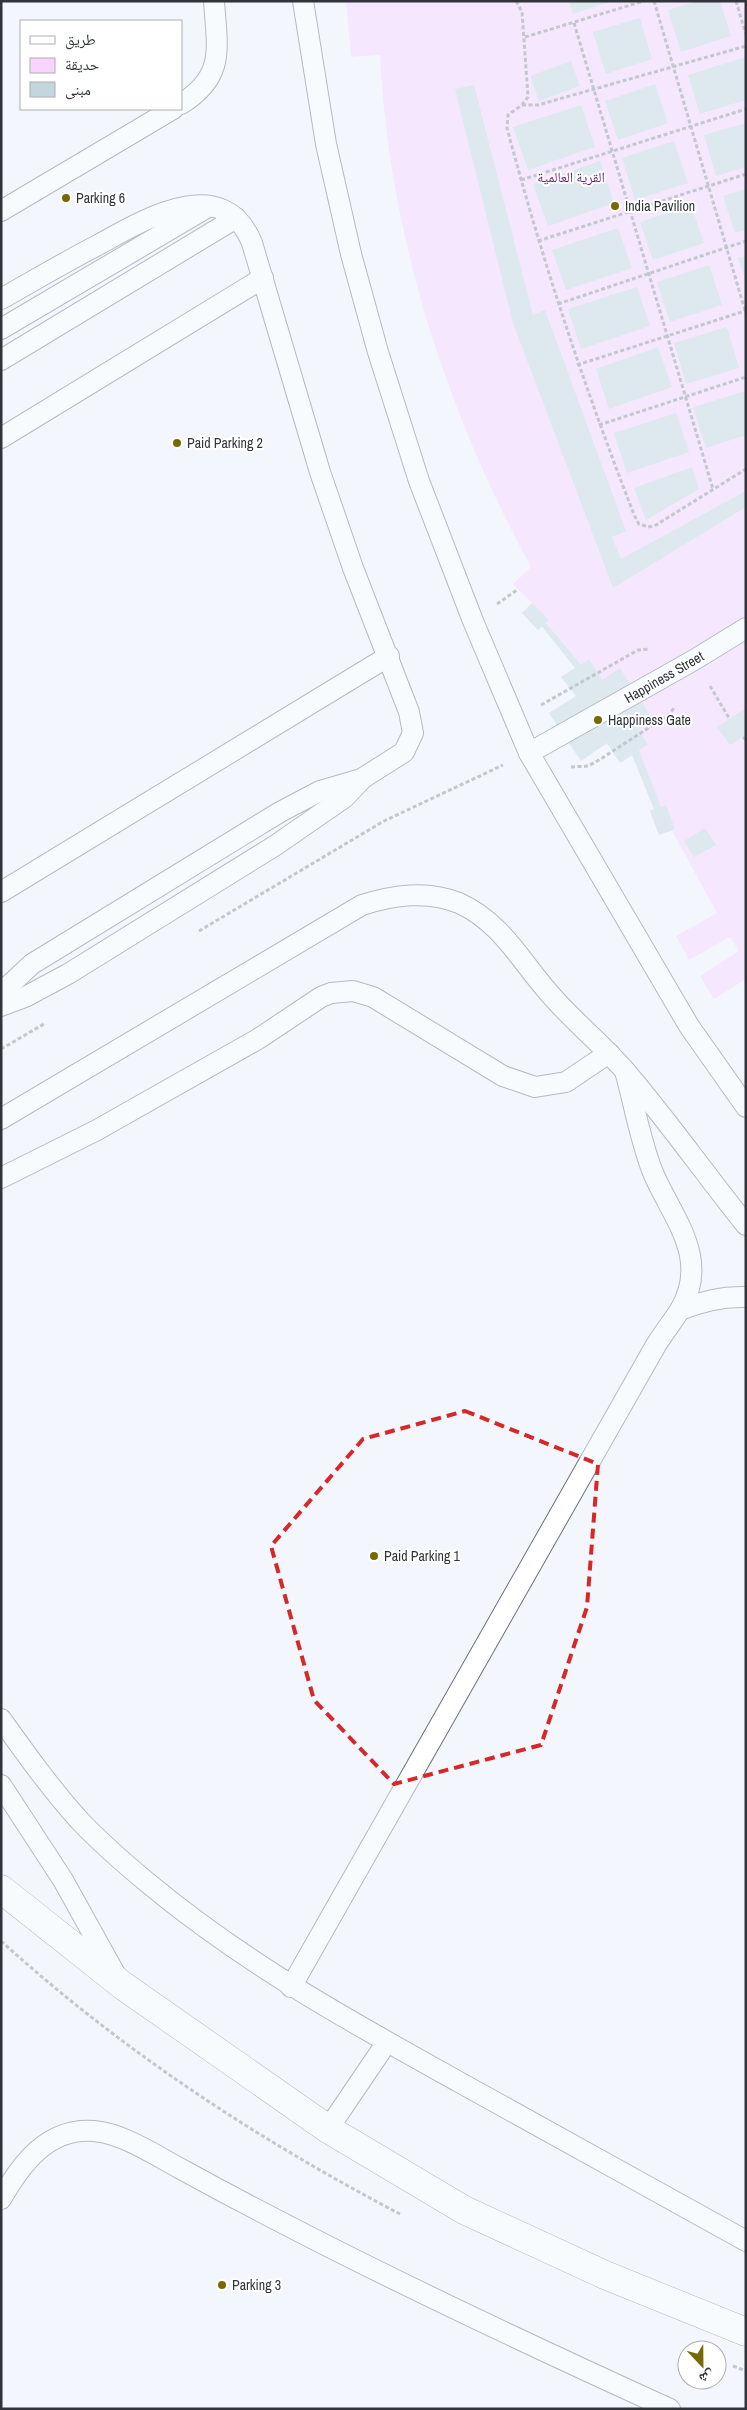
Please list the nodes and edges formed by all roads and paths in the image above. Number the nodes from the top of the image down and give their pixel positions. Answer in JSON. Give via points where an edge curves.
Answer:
{"nodes":[{"id":1,"x":214,"y":1,"type":"edge"},
{"id":2,"x":303,"y":1,"type":"edge"},
{"id":3,"x":516,"y":1,"type":"edge"},
{"id":4,"x":644,"y":1,"type":"edge"},
{"id":5,"x":654,"y":1,"type":"edge"},
{"id":6,"x":736,"y":1,"type":"edge"},
{"id":7,"x":574,"y":23,"type":"junction"},
{"id":8,"x":746,"y":36,"type":"edge"},
{"id":9,"x":525,"y":37,"type":"junction"},
{"id":10,"x":746,"y":46,"type":"edge"},
{"id":11,"x":673,"y":66,"type":"junction"},
{"id":12,"x":594,"y":90,"type":"junction"},
{"id":13,"x":182,"y":103,"type":"edge"},
{"id":14,"x":522,"y":105,"type":"junction"},
{"id":15,"x":746,"y":109,"type":"edge"},
{"id":16,"x":171,"y":110,"type":"edge"},
{"id":17,"x":691,"y":126,"type":"junction"},
{"id":18,"x":612,"y":151,"type":"junction"},
{"id":19,"x":746,"y":174,"type":"edge"},
{"id":20,"x":521,"y":180,"type":"junction"},
{"id":21,"x":708,"y":186,"type":"junction"},
{"id":22,"x":210,"y":206,"type":"junction"},
{"id":23,"x":1,"y":211,"type":"edge"},
{"id":24,"x":630,"y":211,"type":"junction"},
{"id":25,"x":236,"y":218,"type":"junction"},
{"id":26,"x":538,"y":241,"type":"junction"},
{"id":27,"x":746,"y":241,"type":"edge"},
{"id":28,"x":726,"y":248,"type":"junction"},
{"id":29,"x":648,"y":274,"type":"junction"},
{"id":30,"x":263,"y":278,"type":"junction"},
{"id":31,"x":1,"y":299,"type":"edge"},
{"id":32,"x":558,"y":304,"type":"junction"},
{"id":33,"x":746,"y":312,"type":"edge"},
{"id":34,"x":1,"y":329,"type":"edge"},
{"id":35,"x":667,"y":336,"type":"junction"},
{"id":36,"x":1,"y":360,"type":"edge"},
{"id":37,"x":577,"y":365,"type":"junction"},
{"id":38,"x":746,"y":377,"type":"edge"},
{"id":39,"x":685,"y":397,"type":"junction"},
{"id":40,"x":599,"y":426,"type":"junction"},
{"id":41,"x":1,"y":438,"type":"edge"},
{"id":42,"x":746,"y":469,"type":"edge"},
{"id":43,"x":713,"y":489,"type":"junction"},
{"id":44,"x":746,"y":628,"type":"edge"},
{"id":45,"x":389,"y":656,"type":"junction"},
{"id":46,"x":694,"y":660,"type":"junction"},
{"id":47,"x":729,"y":718,"type":"dead end"},
{"id":48,"x":743,"y":737,"type":"dead end"},
{"id":49,"x":746,"y":740,"type":"edge"},
{"id":50,"x":529,"y":753,"type":"junction"},
{"id":51,"x":363,"y":778,"type":"junction"},
{"id":52,"x":1,"y":892,"type":"edge"},
{"id":53,"x":197,"y":932,"type":"dead end"},
{"id":54,"x":1,"y":993,"type":"edge"},
{"id":55,"x":1,"y":1006,"type":"edge"},
{"id":56,"x":52,"y":1019,"type":"dead end"},
{"id":57,"x":1,"y":1049,"type":"edge"},
{"id":58,"x":609,"y":1053,"type":"junction"},
{"id":59,"x":625,"y":1071,"type":"junction"},
{"id":60,"x":746,"y":1107,"type":"edge"},
{"id":61,"x":1,"y":1119,"type":"edge"},
{"id":62,"x":1,"y":1178,"type":"edge"},
{"id":63,"x":746,"y":1225,"type":"edge"},
{"id":64,"x":746,"y":1297,"type":"edge"},
{"id":65,"x":680,"y":1310,"type":"junction"},
{"id":66,"x":1,"y":1719,"type":"edge"},
{"id":67,"x":1,"y":1785,"type":"edge"},
{"id":68,"x":1,"y":1889,"type":"edge"},
{"id":69,"x":122,"y":1985,"type":"junction"},
{"id":70,"x":291,"y":1987,"type":"junction"},
{"id":71,"x":387,"y":2042,"type":"junction"},
{"id":72,"x":328,"y":2129,"type":"junction"},
{"id":73,"x":1,"y":2199,"type":"edge"},
{"id":74,"x":746,"y":2242,"type":"edge"},
{"id":75,"x":746,"y":2332,"type":"edge"},
{"id":76,"x":670,"y":2409,"type":"edge"}],
"edges":[{"from":1,"to":13,"type":"lane","via":[[217,56],[214,71],[206,85]]},
{"from":2,"to":50,"type":"lane","via":[[326,144],[378,352],[426,498],[473,622]]},
{"from":3,"to":9,"type":"path","via":[[522,12]]},
{"from":4,"to":7,"type":"path"},
{"from":5,"to":11,"type":"path"},
{"from":6,"to":8,"type":"path"},
{"from":7,"to":9,"type":"path"},
{"from":7,"to":12,"type":"path"},
{"from":9,"to":14,"type":"path","via":[[529,92]]},
{"from":10,"to":11,"type":"path"},
{"from":11,"to":12,"type":"path"},
{"from":11,"to":17,"type":"path"},
{"from":12,"to":14,"type":"path","via":[[538,105]]},
{"from":12,"to":18,"type":"path"},
{"from":14,"to":20,"type":"path","via":[[508,115],[506,121]]},
{"from":15,"to":17,"type":"path"},
{"from":16,"to":23,"type":"lane"},
{"from":17,"to":18,"type":"path"},
{"from":17,"to":21,"type":"path"},
{"from":18,"to":20,"type":"path"},
{"from":18,"to":24,"type":"path"},
{"from":19,"to":21,"type":"path"},
{"from":20,"to":26,"type":"path"},
{"from":21,"to":24,"type":"path"},
{"from":21,"to":28,"type":"path"},
{"from":22,"to":25,"type":"lane"},
{"from":22,"to":31,"type":"lane","via":[[175,208],[139,222]]},
{"from":22,"to":34,"type":"lane"},
{"from":24,"to":26,"type":"path"},
{"from":24,"to":29,"type":"path"},
{"from":25,"to":30,"type":"lane","via":[[246,229]]},
{"from":25,"to":36,"type":"lane"},
{"from":26,"to":32,"type":"path"},
{"from":27,"to":28,"type":"path"},
{"from":28,"to":29,"type":"path"},
{"from":28,"to":33,"type":"path"},
{"from":29,"to":32,"type":"path"},
{"from":29,"to":35,"type":"path"},
{"from":30,"to":41,"type":"lane"},
{"from":30,"to":45,"type":"lane","via":[[320,472],[353,568]]},
{"from":32,"to":37,"type":"path"},
{"from":33,"to":35,"type":"path"},
{"from":35,"to":37,"type":"path"},
{"from":35,"to":39,"type":"path"},
{"from":37,"to":40,"type":"path"},
{"from":38,"to":39,"type":"path"},
{"from":39,"to":40,"type":"path"},
{"from":39,"to":43,"type":"path"},
{"from":40,"to":43,"type":"path","via":[[639,524],[648,527],[656,524]]},
{"from":42,"to":43,"type":"path"},
{"from":44,"to":46,"type":"lane","name":"Happiness Street"},
{"from":45,"to":51,"type":"lane","via":[[413,733],[404,752]]},
{"from":45,"to":52,"type":"lane"},
{"from":46,"to":47,"type":"path"},
{"from":46,"to":50,"type":"lane","name":"Happiness Street"},
{"from":48,"to":49,"type":"path"},
{"from":50,"to":53,"type":"path","via":[[384,821]]},
{"from":50,"to":60,"type":"lane","via":[[689,1026]]},
{"from":51,"to":54,"type":"lane","via":[[320,791],[280,812],[32,964]]},
{"from":51,"to":55,"type":"lane","via":[[344,798],[276,845],[47,986]]},
{"from":56,"to":57,"type":"path"},
{"from":58,"to":59,"type":"lane"},
{"from":58,"to":61,"type":"lane","via":[[547,992],[509,941],[477,912],[437,897],[387,897],[362,905]]},
{"from":58,"to":62,"type":"lane","via":[[566,1082],[535,1087],[503,1076],[372,998],[352,991],[331,992],[258,1039],[97,1130]]},
{"from":59,"to":63,"type":"lane"},
{"from":59,"to":65,"type":"lane","via":[[651,1168],[687,1240],[691,1258],[689,1284]]},
{"from":64,"to":65,"type":"lane","via":[[727,1296]]},
{"from":65,"to":70,"type":"lane","via":[[656,1345]]},
{"from":66,"to":70,"type":"lane","via":[[76,1816],[126,1864],[180,1910]]},
{"from":67,"to":69,"type":"lane","via":[[63,1880]]},
{"from":68,"to":69,"type":"street"},
{"from":69,"to":72,"type":"street"},
{"from":70,"to":71,"type":"lane"},
{"from":71,"to":72,"type":"lane"},
{"from":71,"to":74,"type":"lane"},
{"from":72,"to":75,"type":"street","via":[[464,2210],[605,2276]]},
{"from":73,"to":76,"type":"lane","via":[[17,2172],[41,2146],[66,2133],[94,2131],[121,2139],[414,2290]]}]}
